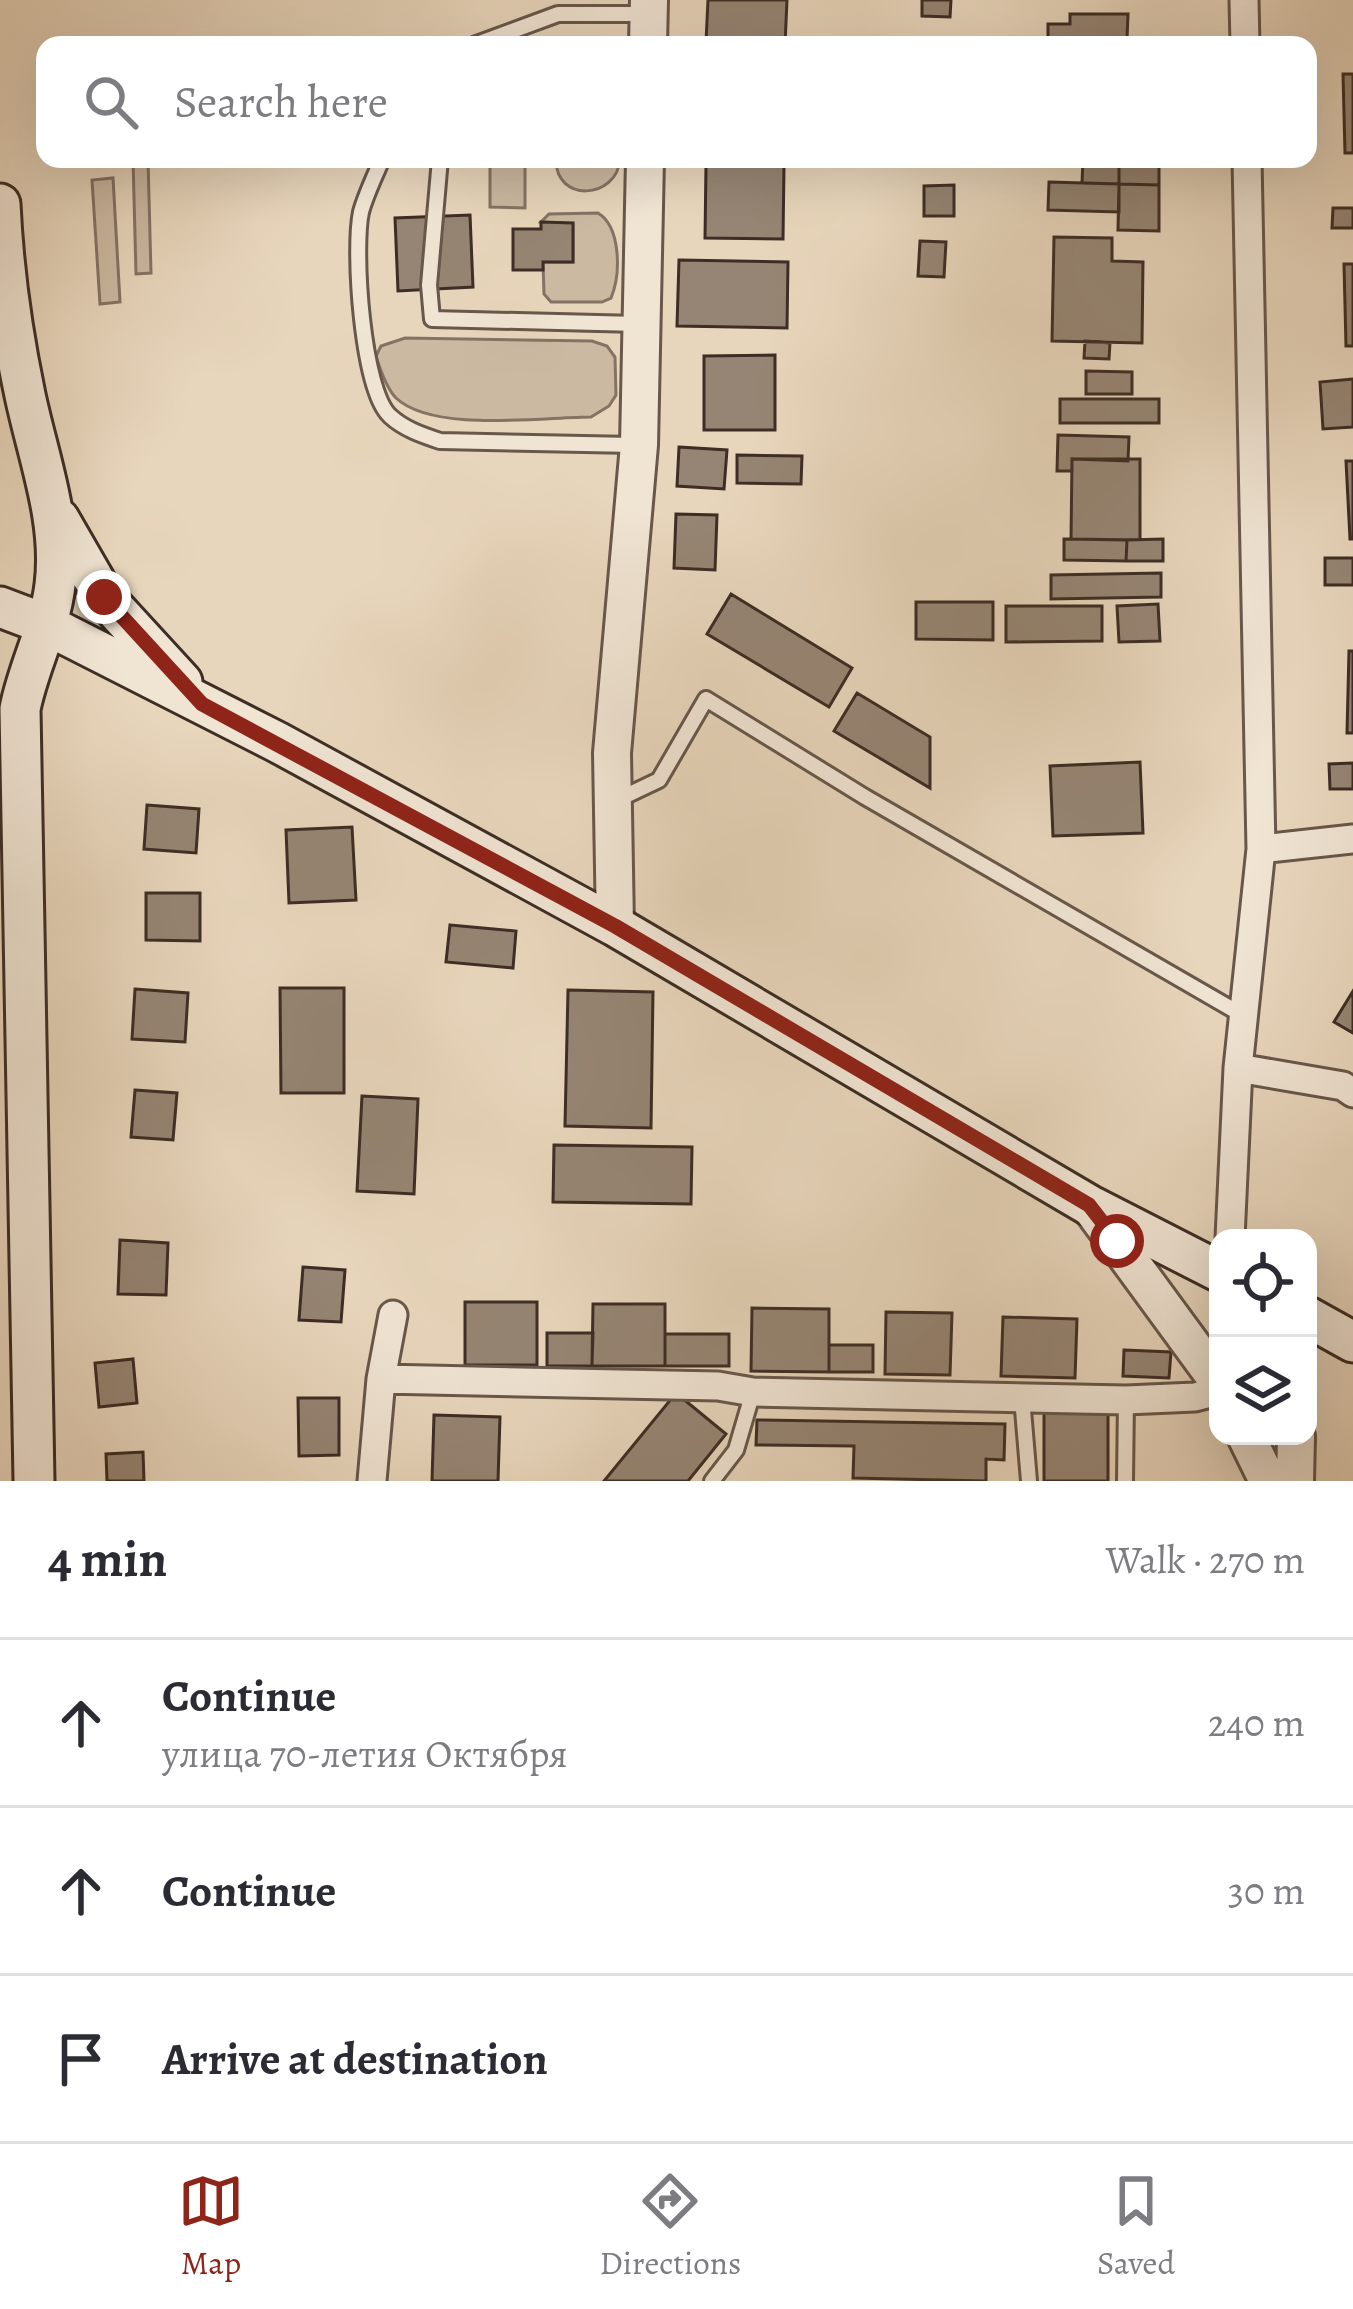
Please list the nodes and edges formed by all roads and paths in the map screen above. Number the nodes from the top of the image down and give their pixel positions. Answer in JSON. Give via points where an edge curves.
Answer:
{"nodes":[{"id":1,"x":1244,"y":0,"type":"edge"},
{"id":2,"x":648,"y":20,"type":"edge"},
{"id":3,"x":498,"y":36,"type":"edge"},
{"id":4,"x":1245,"y":36,"type":"edge"},
{"id":5,"x":379,"y":168,"type":"edge"},
{"id":6,"x":439,"y":168,"type":"edge"},
{"id":7,"x":644,"y":168,"type":"edge"},
{"id":8,"x":1247,"y":168,"type":"edge"},
{"id":9,"x":0,"y":204,"type":"edge"},
{"id":10,"x":1,"y":270,"type":"edge"},
{"id":11,"x":640,"y":324,"type":"junction"},
{"id":12,"x":639,"y":445,"type":"junction"},
{"id":13,"x":51,"y":503,"type":"junction"},
{"id":14,"x":0,"y":607,"type":"edge"},
{"id":15,"x":45,"y":624,"type":"junction"},
{"id":16,"x":202,"y":704,"type":"junction"},
{"id":17,"x":613,"y":802,"type":"junction"},
{"id":18,"x":1353,"y":839,"type":"edge"},
{"id":19,"x":1261,"y":849,"type":"junction"},
{"id":20,"x":615,"y":926,"type":"junction"},
{"id":21,"x":1244,"y":1016,"type":"junction"},
{"id":22,"x":1238,"y":1068,"type":"junction"},
{"id":23,"x":1353,"y":1093,"type":"edge"},
{"id":24,"x":1089,"y":1205,"type":"junction"},
{"id":25,"x":1230,"y":1229,"type":"edge"},
{"id":26,"x":1209,"y":1265,"type":"edge"},
{"id":27,"x":393,"y":1315,"type":"dead end"},
{"id":28,"x":1317,"y":1322,"type":"edge"},
{"id":29,"x":1353,"y":1342,"type":"edge"},
{"id":30,"x":1209,"y":1369,"type":"edge"},
{"id":31,"x":381,"y":1379,"type":"junction"},
{"id":32,"x":753,"y":1392,"type":"junction"},
{"id":33,"x":1209,"y":1393,"type":"edge"},
{"id":34,"x":1022,"y":1398,"type":"junction"},
{"id":35,"x":1126,"y":1400,"type":"junction"},
{"id":36,"x":1250,"y":1445,"type":"edge"},
{"id":37,"x":1296,"y":1445,"type":"edge"},
{"id":38,"x":34,"y":1481,"type":"edge"},
{"id":39,"x":372,"y":1481,"type":"edge"},
{"id":40,"x":712,"y":1481,"type":"edge"},
{"id":41,"x":1029,"y":1481,"type":"edge"},
{"id":42,"x":1125,"y":1481,"type":"edge"},
{"id":43,"x":1268,"y":1481,"type":"edge"},
{"id":44,"x":1295,"y":1481,"type":"edge"}],
"edges":[{"from":1,"to":4,"type":"street"},
{"from":2,"to":3,"type":"lane","via":[[558,14]]},
{"from":5,"to":12,"type":"lane","via":[[361,214],[359,265],[368,373],[387,414],[440,441]]},
{"from":6,"to":11,"type":"lane","via":[[432,319]]},
{"from":7,"to":11,"type":"street"},
{"from":8,"to":19,"type":"street"},
{"from":9,"to":10,"type":"main road"},
{"from":10,"to":13,"type":"main road"},
{"from":11,"to":12,"type":"street"},
{"from":12,"to":17,"type":"street"},
{"from":13,"to":15,"type":"main road","via":[[55,586]]},
{"from":13,"to":16,"type":"main road","via":[[104,597]]},
{"from":14,"to":15,"type":"main road"},
{"from":15,"to":16,"type":"main road"},
{"from":15,"to":38,"type":"main road","via":[[20,709]]},
{"from":16,"to":20,"type":"main road"},
{"from":17,"to":20,"type":"street"},
{"from":17,"to":21,"type":"lane","via":[[659,780],[706,700]]},
{"from":18,"to":19,"type":"street"},
{"from":19,"to":21,"type":"street"},
{"from":20,"to":24,"type":"main road"},
{"from":21,"to":22,"type":"street"},
{"from":22,"to":23,"type":"street"},
{"from":22,"to":25,"type":"street"},
{"from":24,"to":26,"type":"main road"},
{"from":24,"to":30,"type":"street"},
{"from":27,"to":31,"type":"street"},
{"from":28,"to":29,"type":"main road"},
{"from":31,"to":32,"type":"street"},
{"from":31,"to":39,"type":"street"},
{"from":32,"to":34,"type":"street"},
{"from":32,"to":40,"type":"lane","via":[[736,1450]]},
{"from":33,"to":35,"type":"street"},
{"from":34,"to":35,"type":"street"},
{"from":34,"to":41,"type":"lane"},
{"from":35,"to":42,"type":"lane"},
{"from":36,"to":43,"type":"street"},
{"from":37,"to":44,"type":"street"}]}
